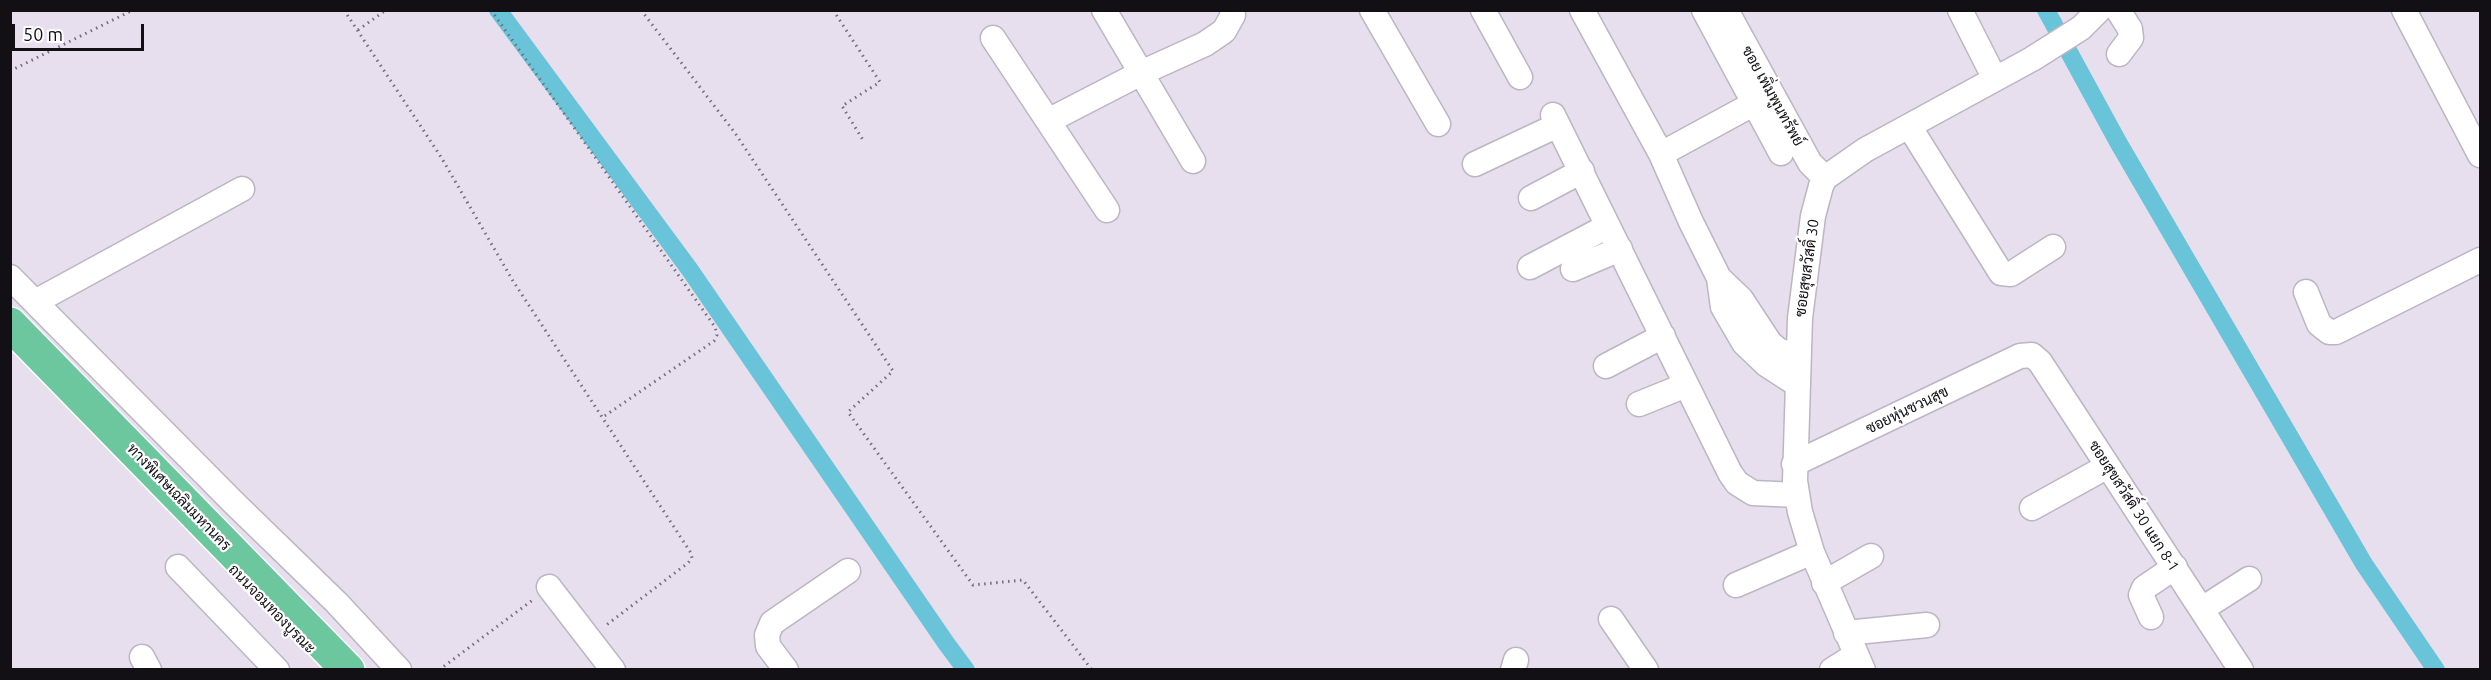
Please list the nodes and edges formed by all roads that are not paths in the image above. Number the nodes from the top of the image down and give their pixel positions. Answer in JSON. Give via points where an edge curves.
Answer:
{"nodes":[{"id":1,"x":1104,"y":10,"type":"edge"},
{"id":2,"x":1233,"y":10,"type":"edge"},
{"id":3,"x":1372,"y":10,"type":"edge"},
{"id":4,"x":1483,"y":10,"type":"edge"},
{"id":5,"x":1582,"y":10,"type":"edge"},
{"id":6,"x":1704,"y":10,"type":"edge"},
{"id":7,"x":1726,"y":10,"type":"edge"},
{"id":8,"x":1960,"y":10,"type":"edge"},
{"id":9,"x":2099,"y":10,"type":"edge"},
{"id":10,"x":2118,"y":10,"type":"edge"},
{"id":11,"x":2404,"y":10,"type":"edge"},
{"id":12,"x":993,"y":38,"type":"dead end"},
{"id":13,"x":2119,"y":54,"type":"dead end"},
{"id":14,"x":1141,"y":73,"type":"junction"},
{"id":15,"x":1520,"y":77,"type":"dead end"},
{"id":16,"x":1995,"y":79,"type":"junction"},
{"id":17,"x":1755,"y":103,"type":"junction"},
{"id":18,"x":1048,"y":121,"type":"junction"},
{"id":19,"x":1438,"y":124,"type":"dead end"},
{"id":20,"x":1909,"y":126,"type":"junction"},
{"id":21,"x":1781,"y":153,"type":"dead end"},
{"id":22,"x":1661,"y":154,"type":"junction"},
{"id":23,"x":2481,"y":155,"type":"edge"},
{"id":24,"x":1192,"y":162,"type":"dead end"},
{"id":25,"x":1475,"y":164,"type":"dead end"},
{"id":26,"x":1582,"y":171,"type":"junction"},
{"id":27,"x":1825,"y":178,"type":"junction"},
{"id":28,"x":242,"y":189,"type":"dead end"},
{"id":29,"x":1531,"y":198,"type":"dead end"},
{"id":30,"x":1107,"y":210,"type":"dead end"},
{"id":31,"x":1608,"y":225,"type":"junction"},
{"id":32,"x":2053,"y":247,"type":"dead end"},
{"id":33,"x":1620,"y":249,"type":"junction"},
{"id":34,"x":2481,"y":260,"type":"edge"},
{"id":35,"x":1530,"y":267,"type":"dead end"},
{"id":36,"x":1573,"y":269,"type":"dead end"},
{"id":37,"x":10,"y":277,"type":"edge"},
{"id":38,"x":1719,"y":278,"type":"junction"},
{"id":39,"x":2306,"y":292,"type":"dead end"},
{"id":40,"x":35,"y":302,"type":"junction"},
{"id":41,"x":10,"y":324,"type":"edge"},
{"id":42,"x":1663,"y":336,"type":"junction"},
{"id":43,"x":10,"y":342,"type":"edge"},
{"id":44,"x":2020,"y":356,"type":"joint"},
{"id":45,"x":10,"y":357,"type":"edge"},
{"id":46,"x":1798,"y":358,"type":"junction"},
{"id":47,"x":1606,"y":366,"type":"dead end"},
{"id":48,"x":1686,"y":385,"type":"junction"},
{"id":49,"x":1798,"y":385,"type":"junction"},
{"id":50,"x":1639,"y":405,"type":"dead end"},
{"id":51,"x":1794,"y":464,"type":"junction"},
{"id":52,"x":2108,"y":466,"type":"junction"},
{"id":53,"x":1797,"y":495,"type":"junction"},
{"id":54,"x":2032,"y":508,"type":"dead end"},
{"id":55,"x":1812,"y":552,"type":"junction"},
{"id":56,"x":1871,"y":556,"type":"dead end"},
{"id":57,"x":178,"y":567,"type":"dead end"},
{"id":58,"x":2175,"y":567,"type":"junction"},
{"id":59,"x":848,"y":572,"type":"dead end"},
{"id":60,"x":2249,"y":579,"type":"dead end"},
{"id":61,"x":1824,"y":583,"type":"junction"},
{"id":62,"x":1736,"y":585,"type":"dead end"},
{"id":63,"x":549,"y":587,"type":"road end"},
{"id":64,"x":2202,"y":609,"type":"junction"},
{"id":65,"x":2151,"y":617,"type":"dead end"},
{"id":66,"x":1611,"y":620,"type":"dead end"},
{"id":67,"x":1927,"y":625,"type":"dead end"},
{"id":68,"x":1846,"y":633,"type":"junction"},
{"id":69,"x":1860,"y":662,"type":"edge"},
{"id":70,"x":277,"y":669,"type":"edge"},
{"id":71,"x":317,"y":669,"type":"edge"},
{"id":72,"x":331,"y":669,"type":"edge"},
{"id":73,"x":348,"y":669,"type":"edge"},
{"id":74,"x":399,"y":669,"type":"edge"},
{"id":75,"x":613,"y":669,"type":"edge"},
{"id":76,"x":786,"y":669,"type":"edge"},
{"id":77,"x":1647,"y":669,"type":"edge"},
{"id":78,"x":1832,"y":669,"type":"edge"},
{"id":79,"x":2241,"y":669,"type":"edge"}],
"edges":[{"from":1,"to":14,"type":"street"},
{"from":2,"to":14,"type":"street","via":[[1224,31],[1205,44]]},
{"from":3,"to":19,"type":"street"},
{"from":4,"to":15,"type":"street"},
{"from":5,"to":22,"type":"street"},
{"from":6,"to":17,"type":"street"},
{"from":7,"to":27,"type":"street","name":"ซอย เพิ่มพูนทรัพย์","via":[[1806,156]]},
{"from":8,"to":16,"type":"street"},
{"from":9,"to":16,"type":"street","via":[[2081,28]]},
{"from":10,"to":13,"type":"street","via":[[2130,28],[2131,38]]},
{"from":11,"to":23,"type":"street"},
{"from":12,"to":18,"type":"street"},
{"from":14,"to":18,"type":"street"},
{"from":14,"to":24,"type":"street"},
{"from":16,"to":20,"type":"street"},
{"from":17,"to":21,"type":"street"},
{"from":17,"to":22,"type":"street"},
{"from":18,"to":30,"type":"street"},
{"from":20,"to":27,"type":"street"},
{"from":20,"to":32,"type":"street","via":[[2001,273],[2011,274]]},
{"from":22,"to":38,"type":"street"},
{"from":25,"to":26,"type":"street","via":[[1556,120]]},
{"from":26,"to":29,"type":"street"},
{"from":26,"to":31,"type":"street"},
{"from":27,"to":46,"type":"street","name":"ซอยสุขสวัสดิ์ 30","via":[[1812,226]]},
{"from":28,"to":40,"type":"street"},
{"from":31,"to":33,"type":"street"},
{"from":31,"to":35,"type":"street"},
{"from":33,"to":36,"type":"street"},
{"from":33,"to":42,"type":"street"},
{"from":34,"to":39,"type":"street","via":[[2336,332],[2319,324]]},
{"from":37,"to":40,"type":"street"},
{"from":38,"to":46,"type":"street","via":[[1741,299],[1770,343]]},
{"from":38,"to":49,"type":"street","via":[[1723,308],[1744,344]]},
{"from":40,"to":74,"type":"street"},
{"from":41,"to":73,"type":"highway","name":"ทางพิเศษเฉลิมมหานคร"},
{"from":42,"to":47,"type":"street"},
{"from":42,"to":48,"type":"street"},
{"from":43,"to":72,"type":"street","name":"ถนนจอมทองบูรณะ"},
{"from":44,"to":51,"type":"street","name":"ซอยหุ่นชวนสุข"},
{"from":44,"to":52,"type":"street","name":"ซอยสุขสวัสดิ์ 30 แยก 8-1","via":[[2032,355],[2040,362]]},
{"from":45,"to":71,"type":"highway","name":"ทางพิเศษเฉลิมมหานคร"},
{"from":46,"to":49,"type":"street","name":"ซอยสุขสวัสดิ์ 30"},
{"from":48,"to":50,"type":"street"},
{"from":48,"to":53,"type":"street","via":[[1737,483],[1753,494]]},
{"from":49,"to":51,"type":"street","name":"ซอยสุขสวัสดิ์ 30"},
{"from":51,"to":53,"type":"street","name":"ซอยสุขสวัสดิ์ 30"},
{"from":52,"to":54,"type":"street"},
{"from":52,"to":58,"type":"street","name":"ซอยสุขสวัสดิ์ 30 แยก 8-1"},
{"from":53,"to":55,"type":"street","name":"ซอยสุขสวัสดิ์ 30"},
{"from":55,"to":61,"type":"street","name":"ซอยสุขสวัสดิ์ 30"},
{"from":55,"to":62,"type":"street"},
{"from":56,"to":61,"type":"street"},
{"from":57,"to":70,"type":"street"},
{"from":58,"to":64,"type":"street","name":"ซอยสุขสวัสดิ์ 30 แยก 8-1"},
{"from":58,"to":65,"type":"street","via":[[2140,595]]},
{"from":59,"to":76,"type":"street","via":[[772,623],[766,635],[768,646]]},
{"from":60,"to":64,"type":"street"},
{"from":61,"to":68,"type":"street","name":"ซอยสุขสวัสดิ์ 30"},
{"from":63,"to":75,"type":"street"},
{"from":64,"to":79,"type":"street","name":"ซอยสุขสวัสดิ์ 30 แยก 8-1"},
{"from":66,"to":77,"type":"street"},
{"from":67,"to":68,"type":"street"},
{"from":68,"to":69,"type":"street","name":"ซอยสุขสวัสดิ์ 30"},
{"from":69,"to":78,"type":"street"}]}
